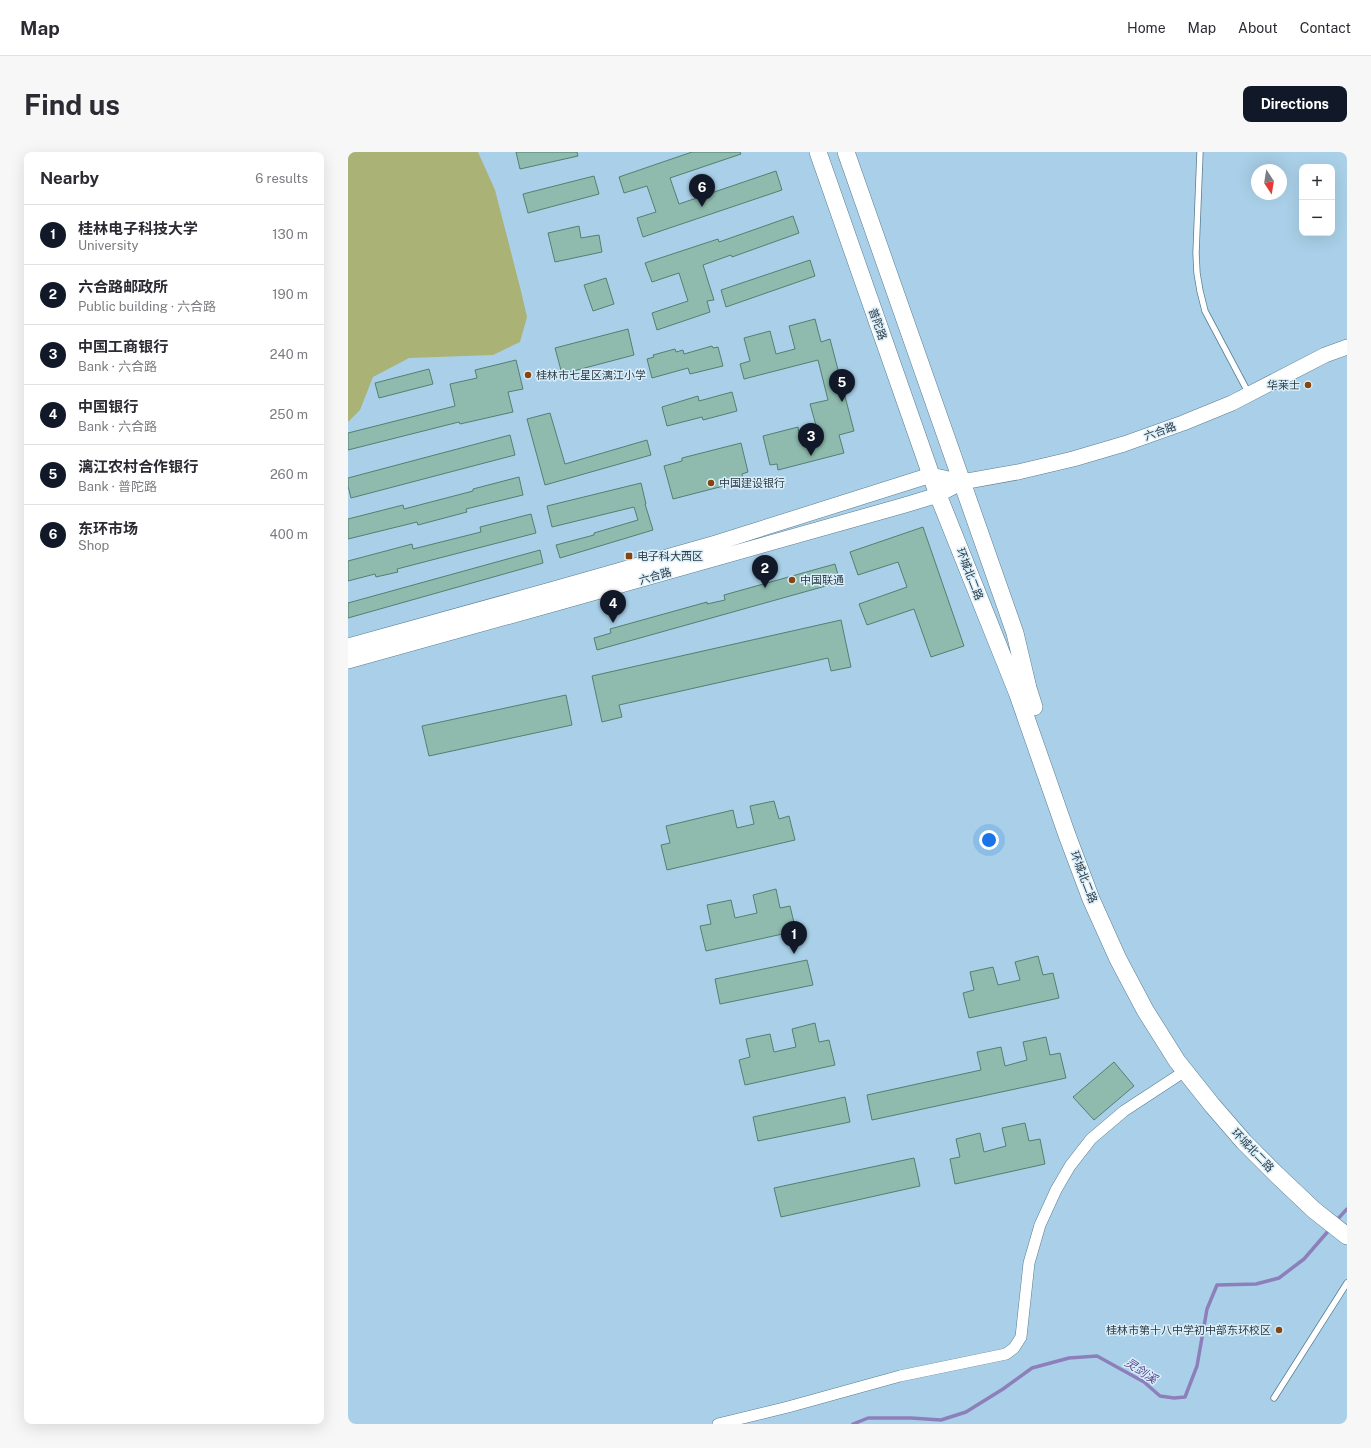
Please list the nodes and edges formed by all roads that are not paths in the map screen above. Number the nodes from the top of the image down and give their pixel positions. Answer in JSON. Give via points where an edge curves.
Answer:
{"nodes":[{"id":1,"x":818,"y":152,"type":"edge"},
{"id":2,"x":846,"y":152,"type":"edge"},
{"id":3,"x":1200,"y":152,"type":"edge"},
{"id":4,"x":1347,"y":346,"type":"edge"},
{"id":5,"x":1249,"y":395,"type":"junction"},
{"id":6,"x":931,"y":474,"type":"junction"},
{"id":7,"x":962,"y":482,"type":"junction"},
{"id":8,"x":938,"y":495,"type":"junction"},
{"id":9,"x":348,"y":646,"type":"edge"},
{"id":10,"x":348,"y":661,"type":"edge"},
{"id":11,"x":1185,"y":1071,"type":"junction"},
{"id":12,"x":1318,"y":1205,"type":"junction"},
{"id":13,"x":1347,"y":1221,"type":"edge"},
{"id":14,"x":1347,"y":1236,"type":"edge"},
{"id":15,"x":1347,"y":1283,"type":"edge"},
{"id":16,"x":1274,"y":1398,"type":"dead end"},
{"id":17,"x":718,"y":1424,"type":"edge"}],
"edges":[{"from":1,"to":6,"type":"main road","name":"普陀路"},
{"from":2,"to":7,"type":"main road"},
{"from":3,"to":5,"type":"lane","via":[[1196,253],[1200,291],[1205,311]]},
{"from":4,"to":5,"type":"main road","name":"六合路"},
{"from":5,"to":7,"type":"main road","name":"六合路","via":[[1124,444],[1018,472]]},
{"from":6,"to":7,"type":"main road"},
{"from":6,"to":8,"type":"main road","name":"普陀路"},
{"from":6,"to":9,"type":"main road","name":"六合路","via":[[709,545]]},
{"from":7,"to":8,"type":"main road","name":"六合路"},
{"from":7,"to":12,"type":"main road","name":"环城北二路","via":[[1015,633],[1028,688],[1053,764],[1098,888],[1127,954],[1154,1005],[1186,1054],[1220,1098]]},
{"from":8,"to":10,"type":"main road","name":"六合路"},
{"from":8,"to":11,"type":"main road","name":"环城北二路","via":[[1017,692],[1091,899],[1145,1010]]},
{"from":11,"to":12,"type":"main road","name":"环城北二路","via":[[1244,1142]]},
{"from":11,"to":17,"type":"street","via":[[1124,1111],[1091,1139],[1070,1166],[1040,1225],[1029,1263],[1021,1337],[1014,1348],[1006,1354],[900,1376]]},
{"from":12,"to":13,"type":"main road"},
{"from":12,"to":14,"type":"main road"},
{"from":15,"to":16,"type":"lane"}]}
